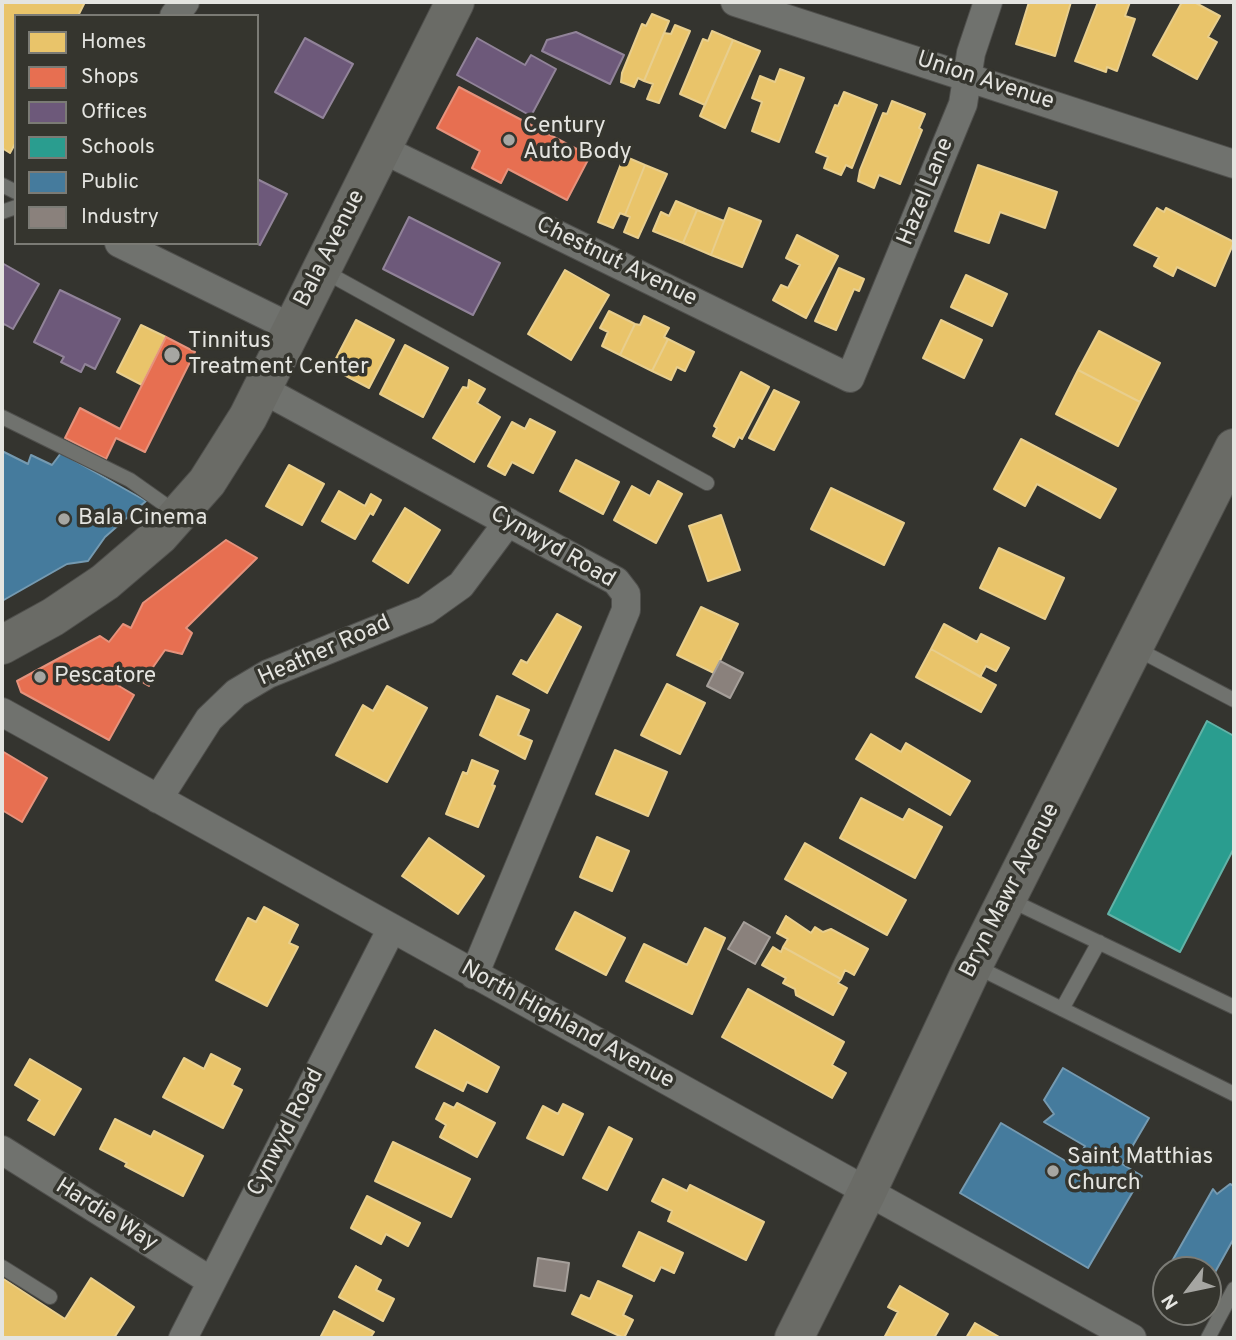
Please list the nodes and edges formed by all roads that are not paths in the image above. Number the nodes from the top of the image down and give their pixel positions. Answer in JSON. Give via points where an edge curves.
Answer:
{"nodes":[{"id":1,"x":455,"y":2,"type":"edge"},
{"id":2,"x":735,"y":2,"type":"edge"},
{"id":3,"x":988,"y":2,"type":"edge"},
{"id":4,"x":967,"y":76,"type":"junction"},
{"id":5,"x":382,"y":149,"type":"junction"},
{"id":6,"x":1234,"y":164,"type":"edge"},
{"id":7,"x":124,"y":245,"type":"edge"},
{"id":8,"x":321,"y":270,"type":"junction"},
{"id":9,"x":292,"y":328,"type":"junction"},
{"id":10,"x":850,"y":378,"type":"joint"},
{"id":11,"x":262,"y":389,"type":"junction"},
{"id":12,"x":2,"y":417,"type":"edge"},
{"id":13,"x":1234,"y":448,"type":"edge"},
{"id":14,"x":707,"y":483,"type":"dead end"},
{"id":15,"x":180,"y":515,"type":"junction"},
{"id":16,"x":508,"y":522,"type":"junction"},
{"id":17,"x":2,"y":645,"type":"edge"},
{"id":18,"x":1133,"y":648,"type":"junction"},
{"id":19,"x":1234,"y":700,"type":"edge"},
{"id":20,"x":2,"y":712,"type":"edge"},
{"id":21,"x":158,"y":799,"type":"junction"},
{"id":22,"x":1007,"y":899,"type":"junction"},
{"id":23,"x":391,"y":928,"type":"junction"},
{"id":24,"x":1098,"y":942,"type":"junction"},
{"id":25,"x":973,"y":965,"type":"junction"},
{"id":26,"x":474,"y":975,"type":"junction"},
{"id":27,"x":1234,"y":1007,"type":"edge"},
{"id":28,"x":1062,"y":1009,"type":"junction"},
{"id":29,"x":1234,"y":1094,"type":"edge"},
{"id":30,"x":2,"y":1150,"type":"edge"},
{"id":31,"x":867,"y":1192,"type":"junction"},
{"id":32,"x":2,"y":1267,"type":"edge"},
{"id":33,"x":211,"y":1282,"type":"junction"},
{"id":34,"x":1234,"y":1289,"type":"edge"},
{"id":35,"x":50,"y":1297,"type":"dead end"},
{"id":36,"x":184,"y":1338,"type":"edge"},
{"id":37,"x":794,"y":1338,"type":"edge"},
{"id":38,"x":1132,"y":1338,"type":"edge"},
{"id":39,"x":1208,"y":1338,"type":"edge"}],
"edges":[{"from":1,"to":5,"type":"street","name":"Bala Avenue"},
{"from":2,"to":4,"type":"street","name":"Union Avenue"},
{"from":3,"to":4,"type":"street","name":"Hazel Lane"},
{"from":4,"to":6,"type":"street","name":"Union Avenue"},
{"from":4,"to":10,"type":"street","name":"Hazel Lane","via":[[963,104]]},
{"from":5,"to":8,"type":"street","name":"Bala Avenue"},
{"from":5,"to":10,"type":"street","name":"Chestnut Avenue"},
{"from":7,"to":9,"type":"street"},
{"from":8,"to":9,"type":"street","name":"Bala Avenue"},
{"from":8,"to":14,"type":"lane"},
{"from":9,"to":11,"type":"street","name":"Bala Avenue"},
{"from":11,"to":15,"type":"street","name":"Bala Avenue","via":[[228,450]]},
{"from":11,"to":16,"type":"street","name":"Cynwyd Road"},
{"from":12,"to":15,"type":"lane","via":[[130,480]]},
{"from":13,"to":18,"type":"street","name":"Bryn Mawr Avenue"},
{"from":15,"to":17,"type":"street","name":"Bala Avenue","via":[[105,582]]},
{"from":16,"to":21,"type":"street","name":"Heather Road","via":[[461,585],[426,610],[268,674],[236,693],[209,719]]},
{"from":16,"to":26,"type":"street","name":"Cynwyd Road","via":[[616,581],[627,602]]},
{"from":18,"to":19,"type":"lane"},
{"from":18,"to":22,"type":"street","name":"Bryn Mawr Avenue"},
{"from":20,"to":21,"type":"street","name":"North Highland Avenue"},
{"from":21,"to":23,"type":"street","name":"North Highland Avenue"},
{"from":22,"to":24,"type":"lane"},
{"from":22,"to":25,"type":"street","name":"Bryn Mawr Avenue"},
{"from":23,"to":26,"type":"street","name":"North Highland Avenue"},
{"from":23,"to":33,"type":"street","name":"Cynwyd Road"},
{"from":24,"to":27,"type":"lane"},
{"from":24,"to":28,"type":"lane"},
{"from":25,"to":28,"type":"lane"},
{"from":25,"to":31,"type":"street","name":"Bryn Mawr Avenue"},
{"from":26,"to":31,"type":"street","name":"North Highland Avenue"},
{"from":28,"to":29,"type":"lane"},
{"from":30,"to":33,"type":"street","name":"Hardie Way"},
{"from":31,"to":37,"type":"street","name":"Bryn Mawr Avenue"},
{"from":31,"to":38,"type":"street","name":"North Highland Avenue"},
{"from":32,"to":35,"type":"lane"},
{"from":33,"to":36,"type":"street","name":"Cynwyd Road"},
{"from":34,"to":39,"type":"lane"}]}
